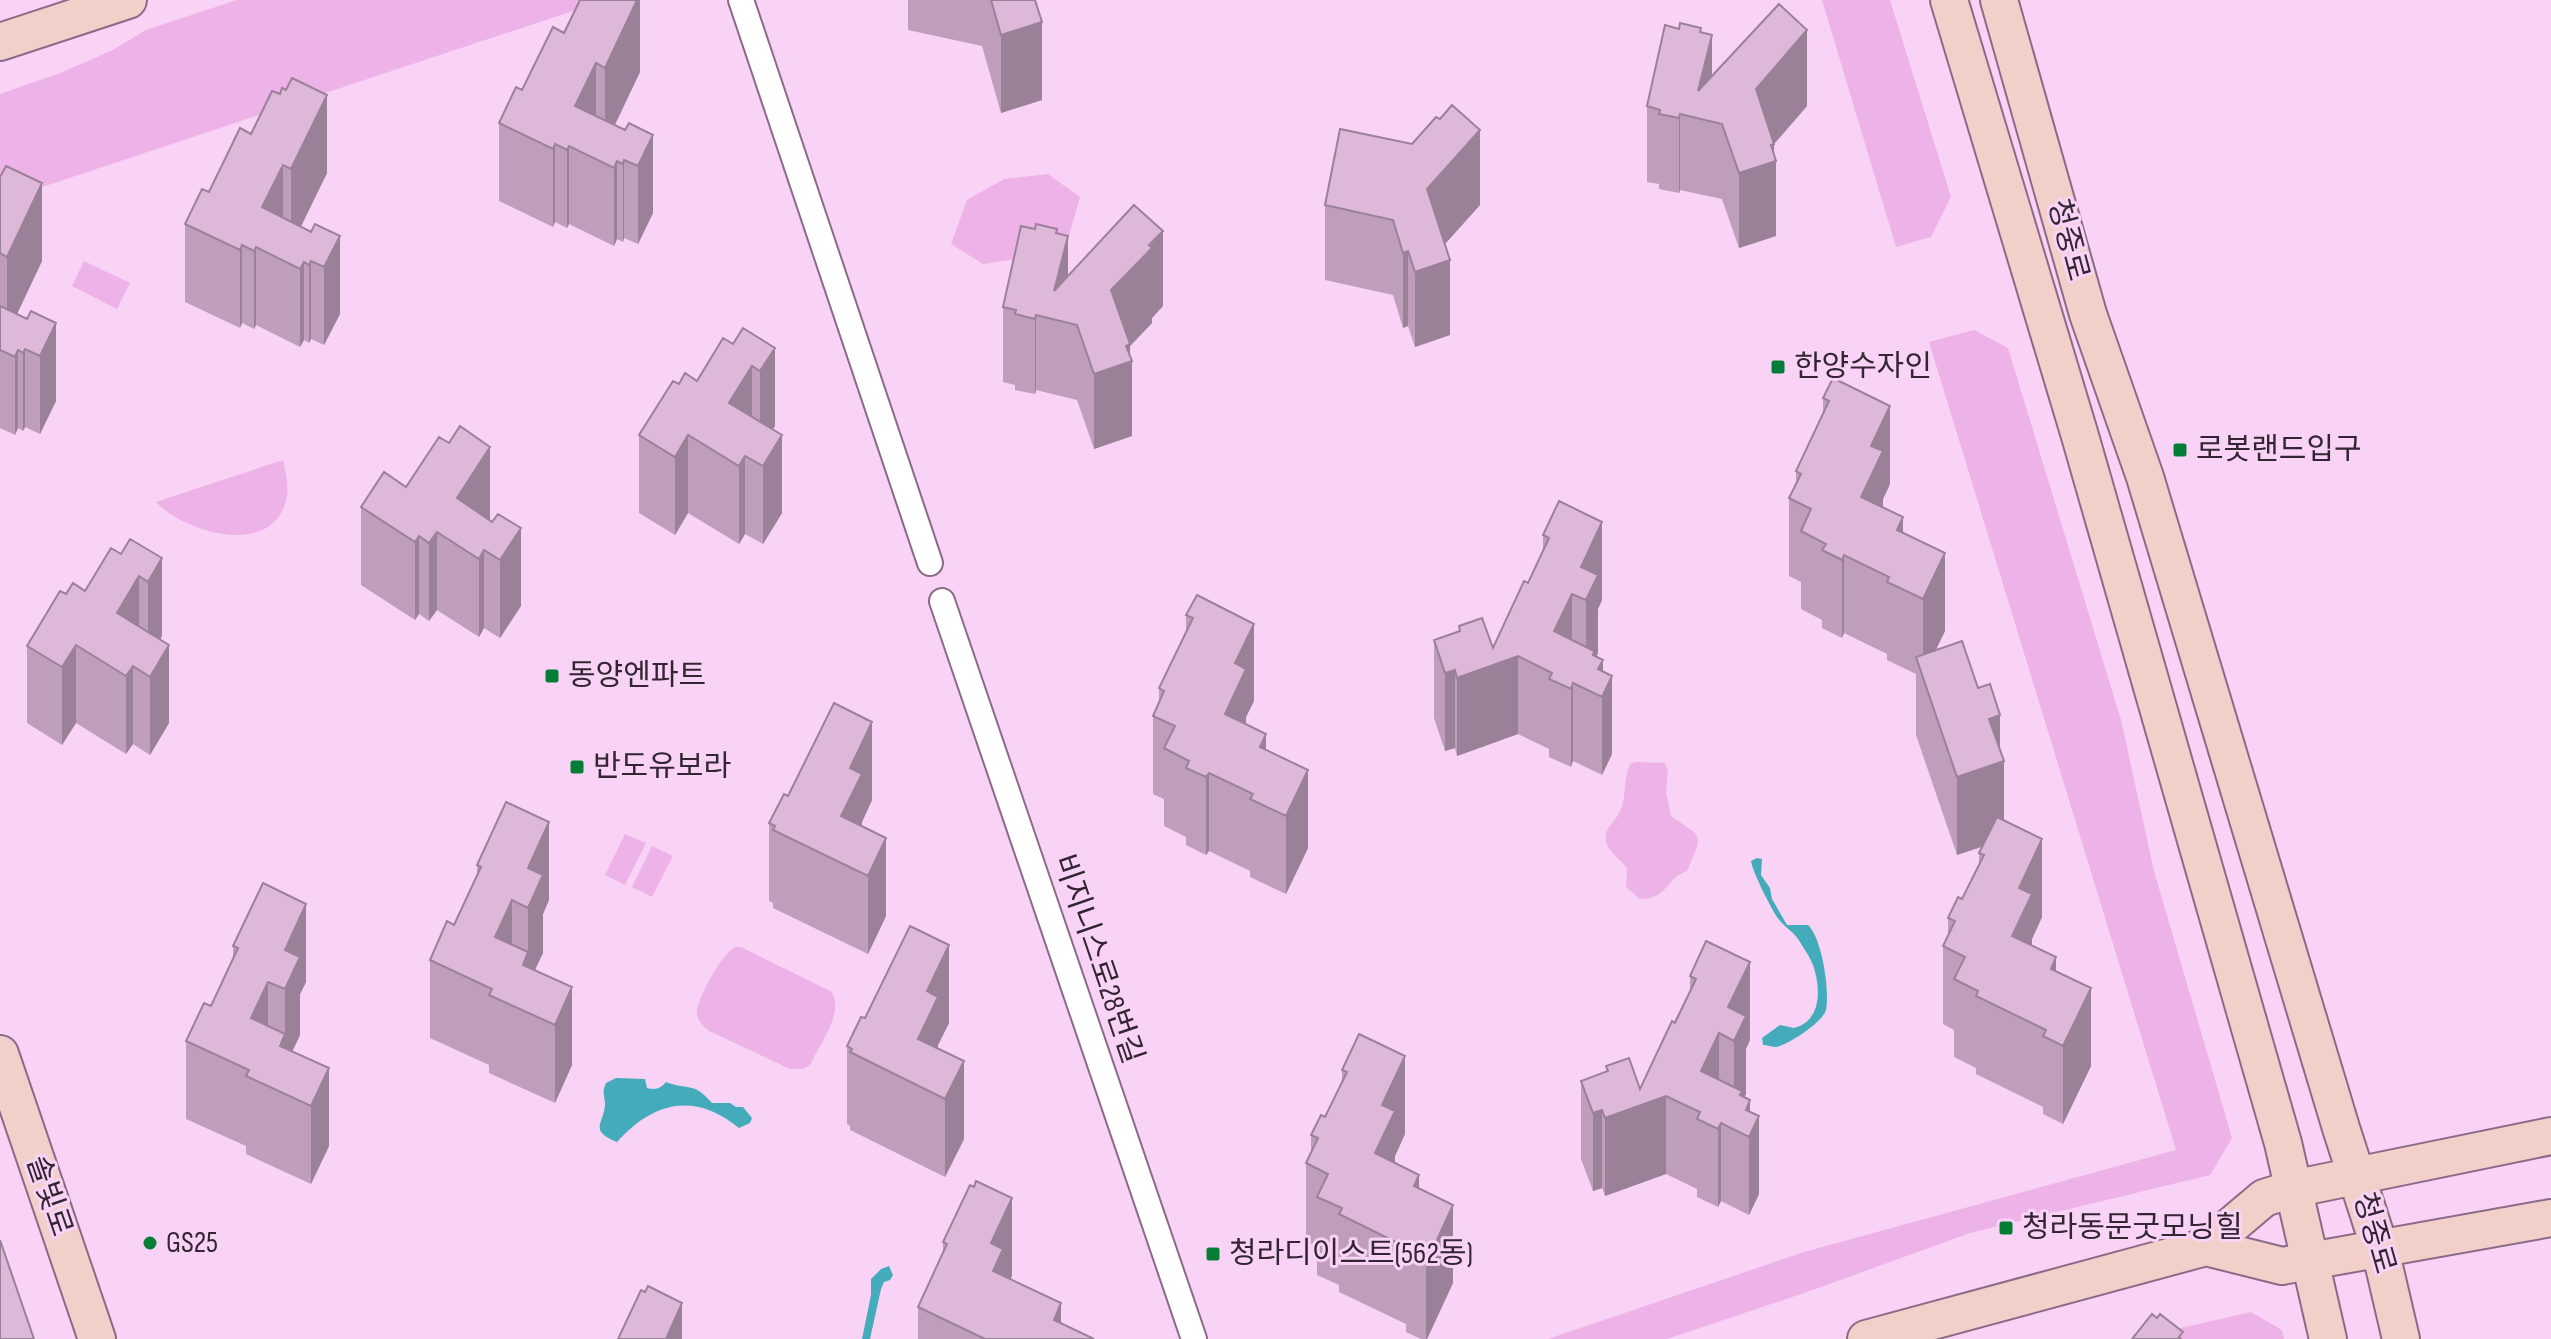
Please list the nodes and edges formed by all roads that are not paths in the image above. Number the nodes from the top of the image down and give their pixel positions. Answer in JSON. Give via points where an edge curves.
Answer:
{"nodes":[{"id":1,"x":128,"y":0,"type":"edge"},
{"id":2,"x":741,"y":0,"type":"edge"},
{"id":3,"x":1949,"y":0,"type":"edge"},
{"id":4,"x":1999,"y":0,"type":"edge"},
{"id":5,"x":0,"y":42,"type":"edge"},
{"id":6,"x":930,"y":563,"type":"dead end"},
{"id":7,"x":942,"y":601,"type":"dead end"},
{"id":8,"x":0,"y":1054,"type":"edge"},
{"id":9,"x":9,"y":1109,"type":"edge"},
{"id":10,"x":2551,"y":1136,"type":"edge"},
{"id":11,"x":2357,"y":1175,"type":"junction"},
{"id":12,"x":2292,"y":1189,"type":"junction"},
{"id":13,"x":2551,"y":1218,"type":"edge"},
{"id":14,"x":2206,"y":1247,"type":"junction"},
{"id":15,"x":2380,"y":1249,"type":"junction"},
{"id":16,"x":2310,"y":1262,"type":"junction"},
{"id":17,"x":97,"y":1339,"type":"edge"},
{"id":18,"x":1194,"y":1339,"type":"edge"},
{"id":19,"x":1866,"y":1339,"type":"edge"},
{"id":20,"x":2328,"y":1339,"type":"edge"},
{"id":21,"x":2401,"y":1339,"type":"edge"}],
"edges":[{"from":1,"to":5,"type":"main road"},
{"from":2,"to":6,"type":"street"},
{"from":3,"to":12,"type":"main road","via":[[2080,436]]},
{"from":4,"to":11,"type":"main road","name":"청중로","via":[[2088,314],[2145,477]]},
{"from":7,"to":18,"type":"street","name":"비지니스로28번길"},
{"from":8,"to":9,"type":"main road","name":"솔빛로"},
{"from":9,"to":17,"type":"main road","name":"솔빛로"},
{"from":10,"to":11,"type":"main road"},
{"from":11,"to":12,"type":"main road"},
{"from":11,"to":15,"type":"main road","name":"청중로"},
{"from":12,"to":14,"type":"main road","via":[[2264,1198]]},
{"from":12,"to":16,"type":"main road"},
{"from":13,"to":15,"type":"main road"},
{"from":14,"to":16,"type":"main road","via":[[2282,1266]]},
{"from":14,"to":19,"type":"main road"},
{"from":15,"to":16,"type":"main road"},
{"from":15,"to":21,"type":"main road","name":"청중로"},
{"from":16,"to":20,"type":"main road"}]}
